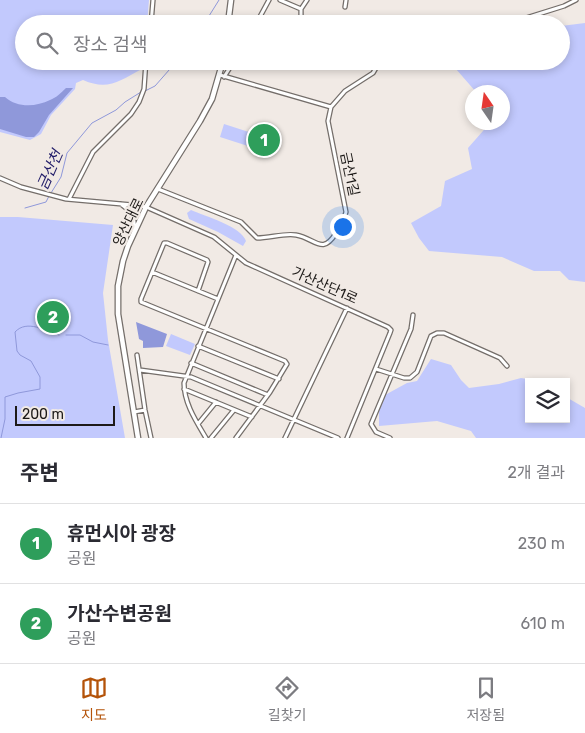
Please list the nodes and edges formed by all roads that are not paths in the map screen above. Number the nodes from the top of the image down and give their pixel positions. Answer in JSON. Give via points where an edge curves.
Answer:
{"nodes":[{"id":1,"x":153,"y":0,"type":"edge"},
{"id":2,"x":231,"y":0,"type":"edge"},
{"id":3,"x":269,"y":0,"type":"edge"},
{"id":4,"x":280,"y":0,"type":"edge"},
{"id":5,"x":307,"y":0,"type":"edge"},
{"id":6,"x":346,"y":0,"type":"edge"},
{"id":7,"x":576,"y":0,"type":"edge"},
{"id":8,"x":345,"y":7,"type":"dead end"},
{"id":9,"x":301,"y":10,"type":"junction"},
{"id":10,"x":152,"y":15,"type":"edge"},
{"id":11,"x":229,"y":15,"type":"edge"},
{"id":12,"x":261,"y":15,"type":"edge"},
{"id":13,"x":301,"y":15,"type":"edge"},
{"id":14,"x":536,"y":15,"type":"edge"},
{"id":15,"x":145,"y":70,"type":"edge"},
{"id":16,"x":222,"y":70,"type":"edge"},
{"id":17,"x":227,"y":70,"type":"edge"},
{"id":18,"x":375,"y":70,"type":"edge"},
{"id":19,"x":222,"y":76,"type":"junction"},
{"id":20,"x":332,"y":107,"type":"junction"},
{"id":21,"x":0,"y":178,"type":"edge"},
{"id":22,"x":158,"y":188,"type":"junction"},
{"id":23,"x":68,"y":199,"type":"junction"},
{"id":24,"x":120,"y":204,"type":"junction"},
{"id":25,"x":146,"y":207,"type":"junction"},
{"id":26,"x":133,"y":219,"type":"joint"},
{"id":27,"x":133,"y":233,"type":"junction"},
{"id":28,"x":236,"y":255,"type":"junction"},
{"id":29,"x":152,"y":272,"type":"junction"},
{"id":30,"x":198,"y":290,"type":"junction"},
{"id":31,"x":218,"y":299,"type":"junction"},
{"id":32,"x":347,"y":308,"type":"junction"},
{"id":33,"x":413,"y":315,"type":"dead end"},
{"id":34,"x":206,"y":329,"type":"junction"},
{"id":35,"x":198,"y":346,"type":"junction"},
{"id":36,"x":137,"y":355,"type":"dead end"},
{"id":37,"x":191,"y":364,"type":"junction"},
{"id":38,"x":507,"y":366,"type":"dead end"},
{"id":39,"x":376,"y":369,"type":"junction"},
{"id":40,"x":140,"y":370,"type":"junction"},
{"id":41,"x":392,"y":374,"type":"junction"},
{"id":42,"x":186,"y":377,"type":"junction"},
{"id":43,"x":279,"y":379,"type":"junction"},
{"id":44,"x":184,"y":389,"type":"junction"},
{"id":45,"x":268,"y":395,"type":"junction"},
{"id":46,"x":216,"y":402,"type":"junction"},
{"id":47,"x":260,"y":406,"type":"junction"},
{"id":48,"x":145,"y":410,"type":"junction"},
{"id":49,"x":234,"y":410,"type":"junction"},
{"id":50,"x":134,"y":412,"type":"junction"},
{"id":51,"x":252,"y":417,"type":"junction"},
{"id":52,"x":294,"y":420,"type":"junction"},
{"id":53,"x":198,"y":424,"type":"junction"},
{"id":54,"x":138,"y":438,"type":"edge"},
{"id":55,"x":151,"y":438,"type":"edge"},
{"id":56,"x":206,"y":438,"type":"edge"},
{"id":57,"x":211,"y":438,"type":"edge"},
{"id":58,"x":236,"y":438,"type":"edge"},
{"id":59,"x":285,"y":438,"type":"edge"},
{"id":60,"x":338,"y":438,"type":"edge"},
{"id":61,"x":347,"y":438,"type":"edge"},
{"id":62,"x":390,"y":438,"type":"edge"}],
"edges":[{"from":1,"to":10,"type":"street"},
{"from":2,"to":11,"type":"main road"},
{"from":3,"to":12,"type":"street"},
{"from":4,"to":9,"type":"street"},
{"from":5,"to":9,"type":"street"},
{"from":6,"to":8,"type":"street"},
{"from":7,"to":14,"type":"street"},
{"from":9,"to":13,"type":"street"},
{"from":15,"to":23,"type":"street","via":[[142,96],[136,108],[93,152]]},
{"from":16,"to":19,"type":"main road","name":"양산대로"},
{"from":17,"to":19,"type":"street"},
{"from":18,"to":20,"type":"street","via":[[345,91]]},
{"from":19,"to":20,"type":"street"},
{"from":19,"to":22,"type":"main road","name":"양산대로","via":[[200,121]]},
{"from":20,"to":22,"type":"street","name":"금산1길","via":[[328,121],[346,212],[345,219],[326,245],[295,235],[257,238],[241,222]]},
{"from":21,"to":23,"type":"street","name":"가산산단1로","via":[[27,189]]},
{"from":22,"to":25,"type":"main road","name":"양산대로"},
{"from":23,"to":24,"type":"street","name":"가산산단1로"},
{"from":24,"to":25,"type":"street","name":"가산산단1로"},
{"from":24,"to":26,"type":"street","via":[[131,212]]},
{"from":25,"to":27,"type":"main road","name":"양산대로"},
{"from":25,"to":28,"type":"street","name":"가산산단1로","via":[[214,237]]},
{"from":26,"to":27,"type":"main road"},
{"from":27,"to":50,"type":"main road","name":"양산대로","via":[[123,260],[117,299]]},
{"from":28,"to":31,"type":"street"},
{"from":28,"to":32,"type":"street","name":"가산산단1로","via":[[246,263]]},
{"from":29,"to":30,"type":"street"},
{"from":29,"to":30,"type":"street","via":[[163,244],[167,243],[207,260]]},
{"from":29,"to":34,"type":"street","via":[[142,302]]},
{"from":30,"to":31,"type":"street"},
{"from":31,"to":34,"type":"street"},
{"from":32,"to":39,"type":"street","name":"가산산단1로","via":[[390,328]]},
{"from":32,"to":52,"type":"street"},
{"from":33,"to":41,"type":"street","via":[[411,329]]},
{"from":34,"to":35,"type":"street"},
{"from":34,"to":43,"type":"street","via":[[285,362],[287,366]]},
{"from":35,"to":37,"type":"street"},
{"from":35,"to":43,"type":"street"},
{"from":36,"to":40,"type":"street"},
{"from":37,"to":42,"type":"street"},
{"from":37,"to":45,"type":"street"},
{"from":38,"to":41,"type":"street","via":[[500,358],[440,332],[431,336],[414,376],[407,379]]},
{"from":39,"to":41,"type":"street"},
{"from":39,"to":61,"type":"street","name":"가산산단1로"},
{"from":40,"to":42,"type":"street"},
{"from":40,"to":48,"type":"street"},
{"from":41,"to":62,"type":"street","via":[[371,424],[376,432]]},
{"from":42,"to":44,"type":"street"},
{"from":42,"to":47,"type":"street"},
{"from":43,"to":45,"type":"street"},
{"from":44,"to":46,"type":"street"},
{"from":44,"to":53,"type":"street"},
{"from":45,"to":47,"type":"street"},
{"from":46,"to":49,"type":"street"},
{"from":46,"to":53,"type":"street"},
{"from":47,"to":51,"type":"street"},
{"from":47,"to":52,"type":"street"},
{"from":48,"to":50,"type":"street"},
{"from":48,"to":55,"type":"street"},
{"from":49,"to":51,"type":"street"},
{"from":49,"to":57,"type":"street"},
{"from":50,"to":54,"type":"main road","name":"양산대로"},
{"from":51,"to":58,"type":"street"},
{"from":52,"to":59,"type":"street"},
{"from":52,"to":60,"type":"street"},
{"from":53,"to":56,"type":"street"}]}
